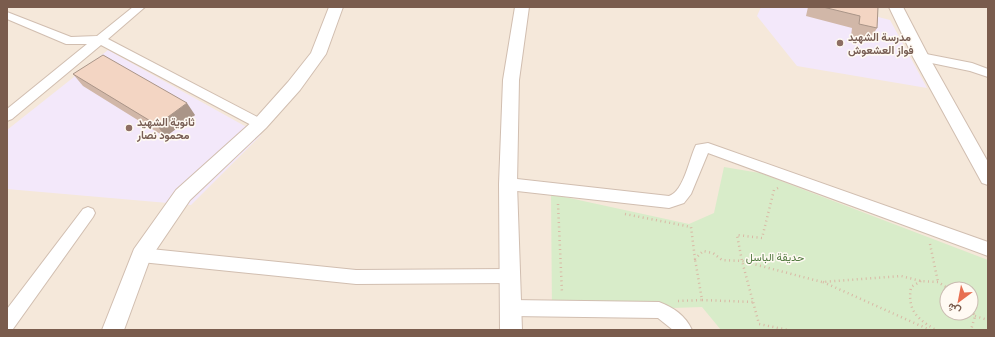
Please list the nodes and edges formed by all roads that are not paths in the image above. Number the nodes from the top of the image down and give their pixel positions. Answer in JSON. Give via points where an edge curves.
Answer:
{"nodes":[{"id":1,"x":140,"y":7,"type":"edge"},
{"id":2,"x":336,"y":7,"type":"edge"},
{"id":3,"x":522,"y":7,"type":"edge"},
{"id":4,"x":896,"y":7,"type":"edge"},
{"id":5,"x":7,"y":15,"type":"edge"},
{"id":6,"x":101,"y":40,"type":"junction"},
{"id":7,"x":921,"y":58,"type":"junction"},
{"id":8,"x":988,"y":72,"type":"edge"},
{"id":9,"x":7,"y":116,"type":"edge"},
{"id":10,"x":260,"y":124,"type":"junction"},
{"id":11,"x":988,"y":178,"type":"edge"},
{"id":12,"x":508,"y":184,"type":"junction"},
{"id":13,"x":88,"y":213,"type":"dead end"},
{"id":14,"x":988,"y":250,"type":"edge"},
{"id":15,"x":141,"y":255,"type":"junction"},
{"id":16,"x":511,"y":276,"type":"junction"},
{"id":17,"x":511,"y":308,"type":"junction"},
{"id":18,"x":7,"y":323,"type":"edge"},
{"id":19,"x":113,"y":330,"type":"edge"},
{"id":20,"x":511,"y":330,"type":"edge"},
{"id":21,"x":683,"y":330,"type":"edge"}],
"edges":[{"from":1,"to":6,"type":"street"},
{"from":2,"to":10,"type":"street","via":[[318,54]]},
{"from":3,"to":12,"type":"street","via":[[511,80]]},
{"from":4,"to":7,"type":"street"},
{"from":5,"to":6,"type":"street","via":[[70,41]]},
{"from":6,"to":9,"type":"street"},
{"from":6,"to":10,"type":"street"},
{"from":7,"to":8,"type":"street"},
{"from":7,"to":11,"type":"street"},
{"from":10,"to":15,"type":"street","via":[[183,195]]},
{"from":12,"to":14,"type":"street","via":[[669,202],[679,199],[686,190],[701,149],[708,148]]},
{"from":12,"to":16,"type":"street"},
{"from":13,"to":18,"type":"street"},
{"from":15,"to":16,"type":"street","via":[[356,277]]},
{"from":15,"to":19,"type":"street"},
{"from":16,"to":17,"type":"street"},
{"from":17,"to":20,"type":"street"},
{"from":17,"to":21,"type":"street","via":[[659,310],[670,314]]}]}
